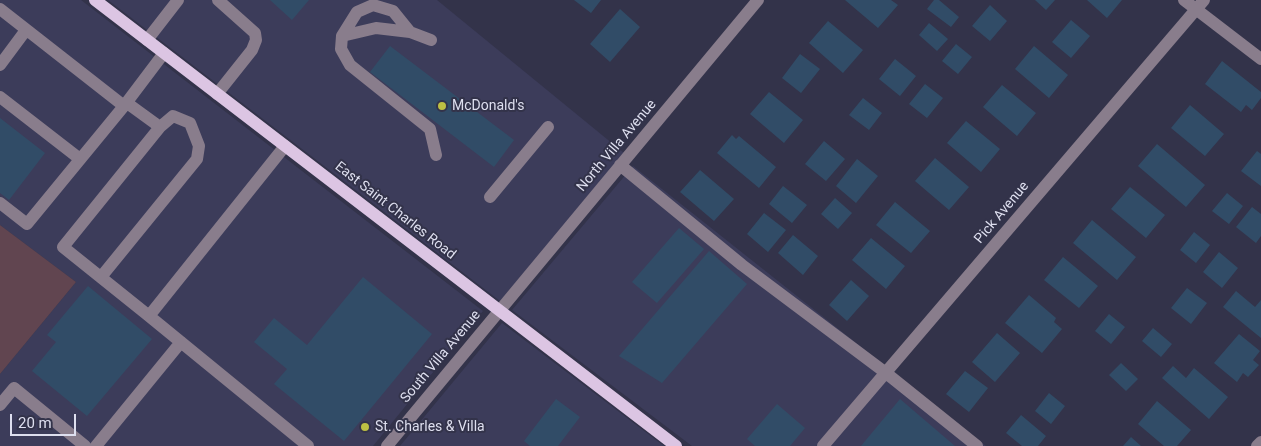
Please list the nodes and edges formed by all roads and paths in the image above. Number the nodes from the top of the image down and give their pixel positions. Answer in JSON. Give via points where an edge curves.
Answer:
{"nodes":[{"id":1,"x":95,"y":0,"type":"edge"},
{"id":2,"x":178,"y":0,"type":"edge"},
{"id":3,"x":218,"y":0,"type":"edge"},
{"id":4,"x":758,"y":0,"type":"edge"},
{"id":5,"x":1184,"y":0,"type":"edge"},
{"id":6,"x":1200,"y":5,"type":"edge"},
{"id":7,"x":0,"y":9,"type":"edge"},
{"id":8,"x":26,"y":30,"type":"junction"},
{"id":9,"x":410,"y":32,"type":"junction"},
{"id":10,"x":342,"y":36,"type":"junction"},
{"id":11,"x":147,"y":40,"type":"junction"},
{"id":12,"x":431,"y":40,"type":"dead end"},
{"id":13,"x":164,"y":53,"type":"junction"},
{"id":14,"x":1261,"y":59,"type":"edge"},
{"id":15,"x":0,"y":64,"type":"edge"},
{"id":16,"x":218,"y":94,"type":"junction"},
{"id":17,"x":0,"y":97,"type":"edge"},
{"id":18,"x":125,"y":104,"type":"junction"},
{"id":19,"x":160,"y":127,"type":"junction"},
{"id":20,"x":548,"y":127,"type":"dead end"},
{"id":21,"x":285,"y":146,"type":"junction"},
{"id":22,"x":436,"y":155,"type":"dead end"},
{"id":23,"x":80,"y":159,"type":"junction"},
{"id":24,"x":620,"y":165,"type":"junction"},
{"id":25,"x":490,"y":197,"type":"dead end"},
{"id":26,"x":0,"y":204,"type":"edge"},
{"id":27,"x":101,"y":277,"type":"junction"},
{"id":28,"x":499,"y":311,"type":"junction"},
{"id":29,"x":149,"y":316,"type":"junction"},
{"id":30,"x":181,"y":342,"type":"junction"},
{"id":31,"x":886,"y":373,"type":"junction"},
{"id":32,"x":0,"y":404,"type":"edge"},
{"id":33,"x":1261,"y":442,"type":"edge"},
{"id":34,"x":85,"y":446,"type":"edge"},
{"id":35,"x":96,"y":446,"type":"edge"},
{"id":36,"x":308,"y":446,"type":"edge"},
{"id":37,"x":387,"y":446,"type":"edge"},
{"id":38,"x":676,"y":446,"type":"edge"},
{"id":39,"x":823,"y":446,"type":"edge"},
{"id":40,"x":977,"y":446,"type":"edge"},
{"id":41,"x":1257,"y":446,"type":"edge"}],
"edges":[{"from":1,"to":11,"type":"main road","name":"East Saint Charles Road"},
{"from":2,"to":11,"type":"street"},
{"from":3,"to":16,"type":"street","via":[[256,33],[256,40]]},
{"from":4,"to":24,"type":"street","name":"North Villa Avenue"},
{"from":5,"to":6,"type":"street"},
{"from":6,"to":14,"type":"street"},
{"from":6,"to":31,"type":"street","name":"Pick Avenue"},
{"from":7,"to":8,"type":"street"},
{"from":8,"to":15,"type":"street"},
{"from":8,"to":18,"type":"street"},
{"from":9,"to":10,"type":"street","via":[[376,28]]},
{"from":9,"to":10,"type":"street","via":[[393,11],[373,5],[357,12]]},
{"from":9,"to":12,"type":"street"},
{"from":10,"to":22,"type":"street","via":[[341,49],[350,65],[430,129]]},
{"from":11,"to":13,"type":"main road","name":"East Saint Charles Road"},
{"from":13,"to":16,"type":"main road","name":"East Saint Charles Road"},
{"from":13,"to":18,"type":"street"},
{"from":16,"to":21,"type":"main road","name":"East Saint Charles Road"},
{"from":17,"to":23,"type":"street"},
{"from":18,"to":19,"type":"street"},
{"from":18,"to":23,"type":"street"},
{"from":19,"to":27,"type":"street","via":[[63,247]]},
{"from":19,"to":27,"type":"street","via":[[173,116],[190,123],[199,146],[197,158]]},
{"from":20,"to":25,"type":"street"},
{"from":21,"to":28,"type":"main road","name":"East Saint Charles Road"},
{"from":21,"to":29,"type":"street"},
{"from":23,"to":26,"type":"street","via":[[27,224]]},
{"from":24,"to":28,"type":"street","name":"North Villa Avenue"},
{"from":24,"to":31,"type":"street","via":[[742,265]]},
{"from":27,"to":29,"type":"street"},
{"from":28,"to":37,"type":"street","name":"South Villa Avenue"},
{"from":28,"to":38,"type":"main road","name":"East Saint Charles Road"},
{"from":29,"to":30,"type":"street"},
{"from":30,"to":35,"type":"street"},
{"from":30,"to":36,"type":"street"},
{"from":31,"to":39,"type":"street","name":"Pick Avenue"},
{"from":31,"to":40,"type":"street"},
{"from":32,"to":34,"type":"street","via":[[14,388]]},
{"from":33,"to":41,"type":"street"}]}
